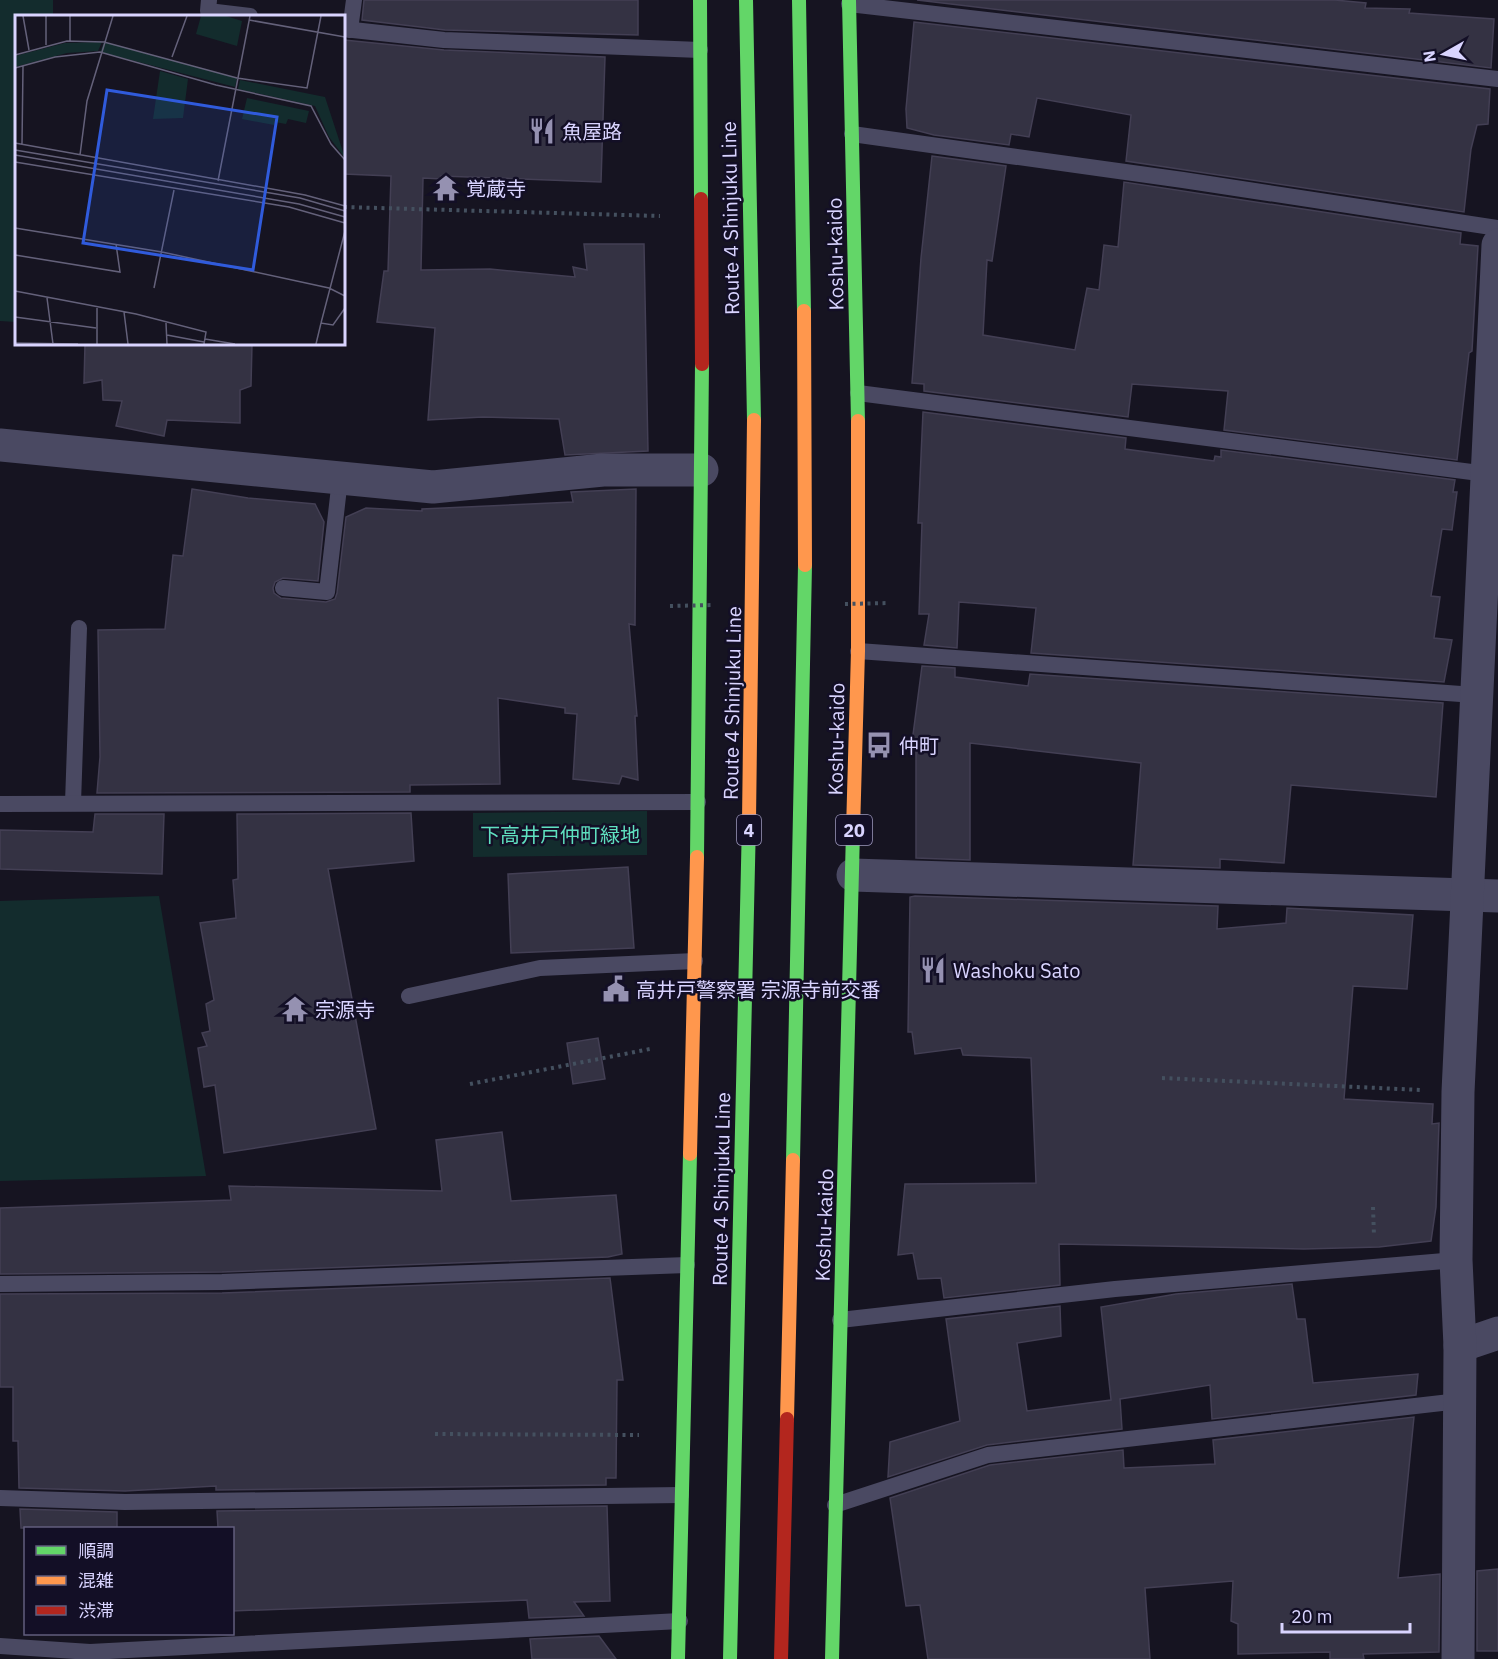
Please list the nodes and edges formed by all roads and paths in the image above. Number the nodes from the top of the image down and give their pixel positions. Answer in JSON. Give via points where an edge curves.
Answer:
{"nodes":[{"id":1,"x":209,"y":0,"type":"edge"},
{"id":2,"x":354,"y":0,"type":"edge"},
{"id":3,"x":700,"y":0,"type":"edge"},
{"id":4,"x":746,"y":0,"type":"edge"},
{"id":5,"x":799,"y":0,"type":"edge"},
{"id":6,"x":849,"y":2,"type":"edge"},
{"id":7,"x":242,"y":15,"type":"edge"},
{"id":8,"x":347,"y":30,"type":"edge"},
{"id":9,"x":700,"y":50,"type":"junction"},
{"id":10,"x":1498,"y":79,"type":"edge"},
{"id":11,"x":852,"y":134,"type":"junction"},
{"id":12,"x":345,"y":207,"type":"edge"},
{"id":13,"x":660,"y":216,"type":"dead end"},
{"id":14,"x":1498,"y":228,"type":"edge"},
{"id":15,"x":1498,"y":245,"type":"edge"},
{"id":16,"x":858,"y":393,"type":"junction"},
{"id":17,"x":0,"y":445,"type":"edge"},
{"id":18,"x":702,"y":470,"type":"junction"},
{"id":19,"x":1487,"y":474,"type":"junction"},
{"id":20,"x":340,"y":479,"type":"junction"},
{"id":21,"x":283,"y":588,"type":"dead end"},
{"id":22,"x":80,"y":628,"type":"dead end"},
{"id":23,"x":858,"y":651,"type":"junction"},
{"id":24,"x":1475,"y":695,"type":"junction"},
{"id":25,"x":698,"y":802,"type":"junction"},
{"id":26,"x":73,"y":803,"type":"junction"},
{"id":27,"x":0,"y":804,"type":"edge"},
{"id":28,"x":853,"y":874,"type":"junction"},
{"id":29,"x":1465,"y":894,"type":"junction"},
{"id":30,"x":1498,"y":896,"type":"edge"},
{"id":31,"x":695,"y":961,"type":"junction"},
{"id":32,"x":409,"y":996,"type":"dead end"},
{"id":33,"x":650,"y":1049,"type":"dead end"},
{"id":34,"x":1162,"y":1078,"type":"dead end"},
{"id":35,"x":470,"y":1084,"type":"dead end"},
{"id":36,"x":1458,"y":1092,"type":"junction"},
{"id":37,"x":1456,"y":1260,"type":"junction"},
{"id":38,"x":687,"y":1265,"type":"junction"},
{"id":39,"x":0,"y":1284,"type":"edge"},
{"id":40,"x":840,"y":1320,"type":"junction"},
{"id":41,"x":1498,"y":1333,"type":"edge"},
{"id":42,"x":1460,"y":1346,"type":"junction"},
{"id":43,"x":1459,"y":1401,"type":"junction"},
{"id":44,"x":435,"y":1434,"type":"dead end"},
{"id":45,"x":639,"y":1435,"type":"dead end"},
{"id":46,"x":681,"y":1495,"type":"junction"},
{"id":47,"x":0,"y":1498,"type":"edge"},
{"id":48,"x":835,"y":1506,"type":"junction"},
{"id":49,"x":680,"y":1621,"type":"junction"},
{"id":50,"x":0,"y":1646,"type":"edge"},
{"id":51,"x":678,"y":1659,"type":"edge"},
{"id":52,"x":730,"y":1659,"type":"edge"},
{"id":53,"x":781,"y":1659,"type":"edge"},
{"id":54,"x":832,"y":1659,"type":"edge"},
{"id":55,"x":1458,"y":1659,"type":"edge"}],
"edges":[{"from":1,"to":7,"type":"lane","via":[[208,11]]},
{"from":2,"to":8,"type":"lane"},
{"from":3,"to":9,"type":"highway"},
{"from":4,"to":52,"type":"highway","name":"Route 4 Shinjuku Line","number":"4","bridge":true,"via":[[754,420],[753,635]]},
{"from":5,"to":53,"type":"highway","bridge":true,"via":[[805,634]]},
{"from":6,"to":10,"type":"lane"},
{"from":6,"to":11,"type":"highway","name":"Koshu-kaido","number":"20"},
{"from":8,"to":9,"type":"lane","via":[[444,40]]},
{"from":9,"to":18,"type":"highway"},
{"from":11,"to":14,"type":"lane"},
{"from":11,"to":16,"type":"highway","name":"Koshu-kaido","number":"20"},
{"from":12,"to":13,"type":"path"},
{"from":15,"to":19,"type":"street"},
{"from":16,"to":19,"type":"lane"},
{"from":16,"to":23,"type":"highway","name":"Koshu-kaido","number":"20"},
{"from":17,"to":20,"type":"street"},
{"from":18,"to":20,"type":"street","via":[[603,470],[433,487]]},
{"from":18,"to":25,"type":"highway"},
{"from":19,"to":24,"type":"street"},
{"from":20,"to":21,"type":"lane","via":[[327,592]]},
{"from":22,"to":26,"type":"lane"},
{"from":23,"to":24,"type":"lane"},
{"from":23,"to":28,"type":"highway","name":"Koshu-kaido","number":"20"},
{"from":24,"to":29,"type":"street"},
{"from":25,"to":26,"type":"lane"},
{"from":25,"to":31,"type":"highway"},
{"from":26,"to":27,"type":"lane"},
{"from":28,"to":29,"type":"street"},
{"from":28,"to":40,"type":"highway","name":"Koshu-kaido","number":"20"},
{"from":29,"to":30,"type":"street"},
{"from":29,"to":36,"type":"street"},
{"from":31,"to":32,"type":"lane","via":[[540,969]]},
{"from":31,"to":38,"type":"highway"},
{"from":33,"to":35,"type":"path"},
{"from":34,"to":36,"type":"path"},
{"from":36,"to":37,"type":"street"},
{"from":37,"to":40,"type":"lane","via":[[1115,1289]]},
{"from":37,"to":42,"type":"street"},
{"from":38,"to":39,"type":"lane","via":[[222,1282]]},
{"from":38,"to":46,"type":"highway"},
{"from":40,"to":48,"type":"highway","name":"Koshu-kaido","number":"20"},
{"from":41,"to":42,"type":"street"},
{"from":42,"to":43,"type":"street"},
{"from":43,"to":48,"type":"lane","via":[[988,1455]]},
{"from":43,"to":55,"type":"street"},
{"from":44,"to":45,"type":"path"},
{"from":46,"to":47,"type":"lane","via":[[125,1502]]},
{"from":46,"to":49,"type":"highway"},
{"from":48,"to":54,"type":"highway","name":"Koshu-kaido","number":"20"},
{"from":49,"to":50,"type":"lane","via":[[90,1652]]},
{"from":49,"to":51,"type":"highway"}]}
